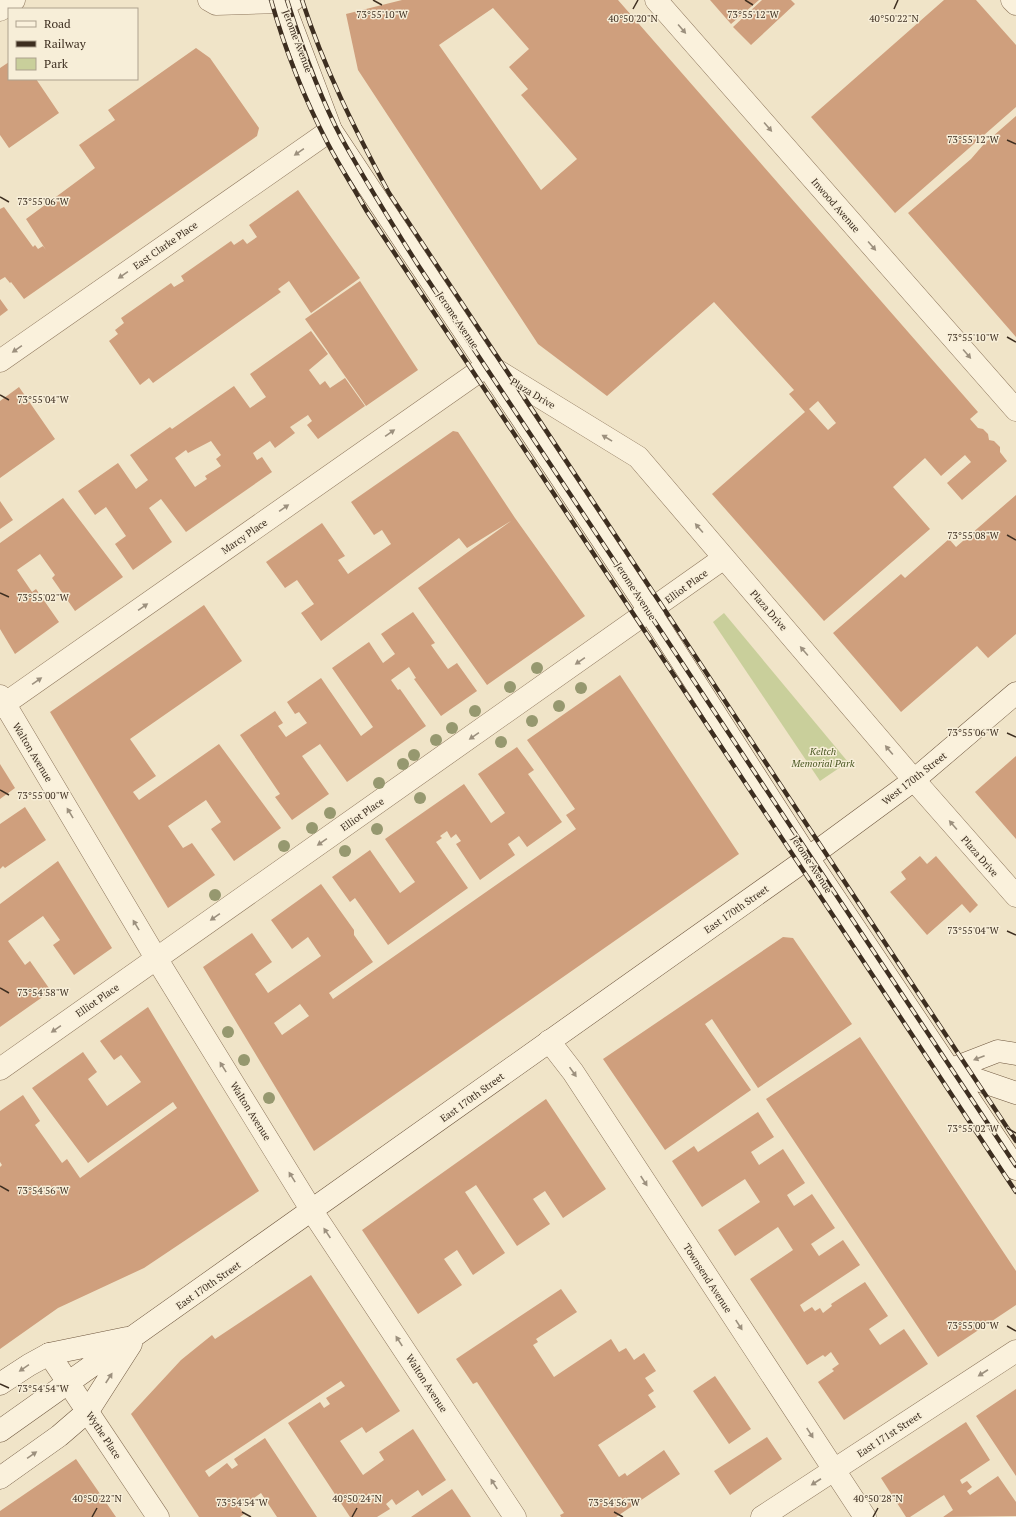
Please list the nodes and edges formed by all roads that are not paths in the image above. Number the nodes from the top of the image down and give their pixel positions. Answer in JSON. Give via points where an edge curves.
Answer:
{"nodes":[{"id":1,"x":14,"y":0,"type":"edge"},
{"id":2,"x":209,"y":0,"type":"edge"},
{"id":3,"x":656,"y":0,"type":"edge"},
{"id":4,"x":1012,"y":0,"type":"edge"},
{"id":5,"x":286,"y":1,"type":"edge"},
{"id":6,"x":1016,"y":4,"type":"edge"},
{"id":7,"x":0,"y":10,"type":"edge"},
{"id":8,"x":331,"y":130,"type":"junction"},
{"id":9,"x":0,"y":361,"type":"edge"},
{"id":10,"x":488,"y":365,"type":"junction"},
{"id":11,"x":1016,"y":410,"type":"edge"},
{"id":12,"x":724,"y":558,"type":"junction"},
{"id":13,"x":650,"y":612,"type":"junction"},
{"id":14,"x":1016,"y":693,"type":"edge"},
{"id":15,"x":2,"y":702,"type":"edge"},
{"id":16,"x":914,"y":780,"type":"junction"},
{"id":17,"x":808,"y":858,"type":"junction"},
{"id":18,"x":1016,"y":896,"type":"edge"},
{"id":19,"x":156,"y":958,"type":"junction"},
{"id":20,"x":549,"y":1041,"type":"junction"},
{"id":21,"x":1016,"y":1054,"type":"edge"},
{"id":22,"x":0,"y":1069,"type":"edge"},
{"id":23,"x":949,"y":1070,"type":"junction"},
{"id":24,"x":1016,"y":1093,"type":"edge"},
{"id":25,"x":1016,"y":1169,"type":"edge"},
{"id":26,"x":312,"y":1210,"type":"junction"},
{"id":27,"x":136,"y":1336,"type":"junction"},
{"id":28,"x":1016,"y":1351,"type":"edge"},
{"id":29,"x":49,"y":1354,"type":"junction"},
{"id":30,"x":69,"y":1382,"type":"junction"},
{"id":31,"x":0,"y":1384,"type":"edge"},
{"id":32,"x":88,"y":1411,"type":"junction"},
{"id":33,"x":0,"y":1431,"type":"edge"},
{"id":34,"x":834,"y":1470,"type":"junction"},
{"id":35,"x":0,"y":1478,"type":"edge"},
{"id":36,"x":158,"y":1517,"type":"edge"},
{"id":37,"x":515,"y":1517,"type":"edge"},
{"id":38,"x":762,"y":1517,"type":"edge"},
{"id":39,"x":865,"y":1517,"type":"edge"}],
"edges":[{"from":1,"to":7,"type":"street"},
{"from":2,"to":5,"type":"street","via":[[216,4]]},
{"from":3,"to":11,"type":"street","name":"Inwood Avenue","one_way":true},
{"from":4,"to":6,"type":"street"},
{"from":5,"to":8,"type":"street","name":"Jerome Avenue"},
{"from":8,"to":9,"type":"street","name":"East Clarke Place","one_way":true},
{"from":8,"to":10,"type":"street","name":"Jerome Avenue"},
{"from":12,"to":10,"type":"street","name":"Plaza Drive","one_way":true,"via":[[638,457]]},
{"from":10,"to":13,"type":"street","name":"Jerome Avenue"},
{"from":15,"to":10,"type":"street","name":"Marcy Place","one_way":true},
{"from":12,"to":13,"type":"street","name":"Elliot Place"},
{"from":16,"to":12,"type":"street","name":"Plaza Drive","one_way":true},
{"from":13,"to":17,"type":"street","name":"Jerome Avenue"},
{"from":13,"to":19,"type":"street","name":"Elliot Place","one_way":true},
{"from":14,"to":16,"type":"street","name":"West 170th Street"},
{"from":19,"to":15,"type":"street","name":"Walton Avenue","one_way":true},
{"from":16,"to":17,"type":"street","name":"West 170th Street"},
{"from":18,"to":16,"type":"street","name":"Plaza Drive","one_way":true},
{"from":17,"to":20,"type":"street","name":"East 170th Street"},
{"from":17,"to":23,"type":"street","name":"Jerome Avenue"},
{"from":19,"to":22,"type":"street","name":"Elliot Place","one_way":true},
{"from":26,"to":19,"type":"street","name":"Walton Avenue","one_way":true},
{"from":20,"to":26,"type":"street","name":"East 170th Street"},
{"from":20,"to":34,"type":"street","name":"Townsend Avenue","one_way":true,"via":[[577,1078]]},
{"from":21,"to":23,"type":"street","one_way":true,"via":[[998,1051]]},
{"from":23,"to":24,"type":"street"},
{"from":23,"to":25,"type":"street","name":"Jerome Avenue"},
{"from":26,"to":27,"type":"street","name":"East 170th Street"},
{"from":37,"to":26,"type":"street","name":"Walton Avenue","one_way":true},
{"from":27,"to":29,"type":"street","name":"East 170th Street"},
{"from":27,"to":30,"type":"street","name":"East 170th Street"},
{"from":32,"to":27,"type":"street","name":"East 170th Street","one_way":true},
{"from":28,"to":34,"type":"street","name":"East 171st Street","one_way":true},
{"from":29,"to":30,"type":"street","name":"Wythe Place"},
{"from":29,"to":31,"type":"street","name":"East 170th Street","one_way":true},
{"from":30,"to":32,"type":"street","name":"Wythe Place"},
{"from":30,"to":33,"type":"street","name":"East 170th Street"},
{"from":35,"to":32,"type":"street","name":"East 170th Street","one_way":true,"via":[[59,1436]]},
{"from":32,"to":36,"type":"street","name":"Wythe Place"},
{"from":34,"to":38,"type":"street","name":"East 171st Street","one_way":true},
{"from":34,"to":39,"type":"street","name":"Townsend Avenue"}]}
